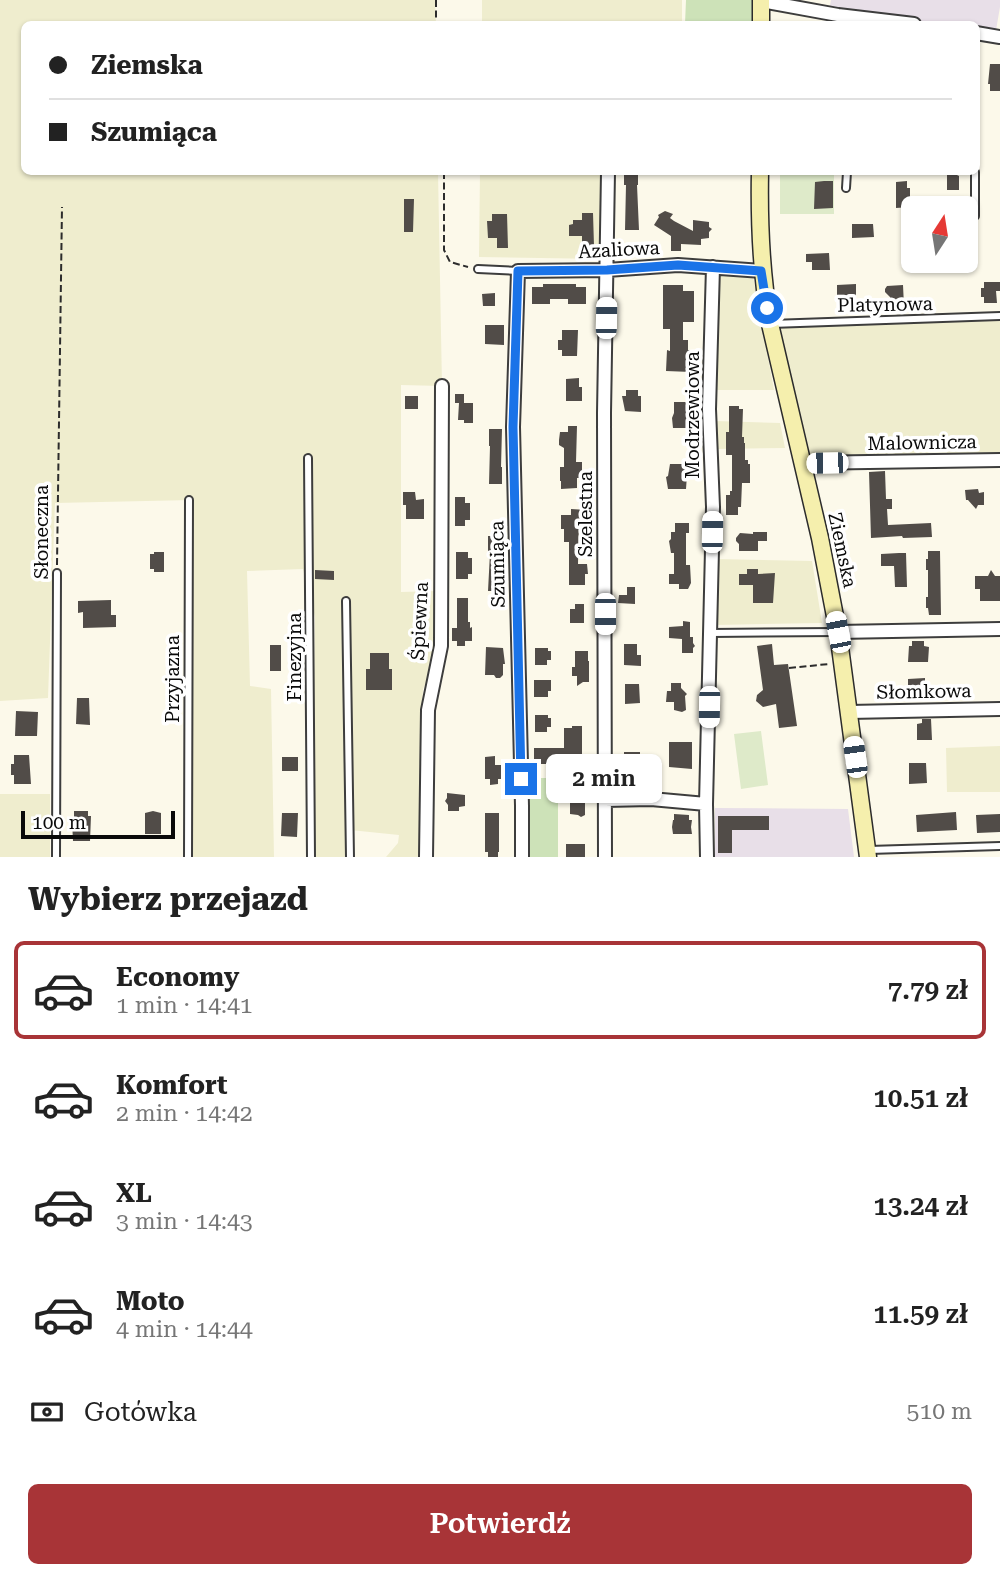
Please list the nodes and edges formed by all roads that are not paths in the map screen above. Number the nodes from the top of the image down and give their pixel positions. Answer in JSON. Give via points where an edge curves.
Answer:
{"nodes":[{"id":1,"x":761,"y":0,"type":"edge"},
{"id":2,"x":838,"y":20,"type":"edge"},
{"id":3,"x":761,"y":21,"type":"edge"},
{"id":4,"x":857,"y":21,"type":"edge"},
{"id":5,"x":980,"y":34,"type":"edge"},
{"id":6,"x":1000,"y":37,"type":"edge"},
{"id":7,"x":608,"y":175,"type":"edge"},
{"id":8,"x":760,"y":175,"type":"edge"},
{"id":9,"x":847,"y":175,"type":"edge"},
{"id":10,"x":975,"y":175,"type":"edge"},
{"id":11,"x":846,"y":188,"type":"dead end"},
{"id":12,"x":975,"y":196,"type":"edge"},
{"id":13,"x":713,"y":267,"type":"junction"},
{"id":14,"x":478,"y":268,"type":"road end"},
{"id":15,"x":607,"y":270,"type":"junction"},
{"id":16,"x":518,"y":271,"type":"junction"},
{"id":17,"x":761,"y":271,"type":"junction"},
{"id":18,"x":1000,"y":316,"type":"edge"},
{"id":19,"x":770,"y":324,"type":"junction"},
{"id":20,"x":442,"y":386,"type":"dead end"},
{"id":21,"x":309,"y":458,"type":"dead end"},
{"id":22,"x":1000,"y":460,"type":"edge"},
{"id":23,"x":803,"y":463,"type":"junction"},
{"id":24,"x":189,"y":500,"type":"dead end"},
{"id":25,"x":57,"y":573,"type":"road end"},
{"id":26,"x":346,"y":601,"type":"dead end"},
{"id":27,"x":1000,"y":629,"type":"edge"},
{"id":28,"x":838,"y":632,"type":"junction"},
{"id":29,"x":710,"y":633,"type":"junction"},
{"id":30,"x":1000,"y":709,"type":"edge"},
{"id":31,"x":849,"y":712,"type":"junction"},
{"id":32,"x":604,"y":800,"type":"junction"},
{"id":33,"x":706,"y":804,"type":"junction"},
{"id":34,"x":1000,"y":846,"type":"edge"},
{"id":35,"x":868,"y":853,"type":"edge"},
{"id":36,"x":56,"y":857,"type":"edge"},
{"id":37,"x":188,"y":857,"type":"edge"},
{"id":38,"x":311,"y":857,"type":"edge"},
{"id":39,"x":350,"y":857,"type":"edge"},
{"id":40,"x":426,"y":857,"type":"edge"},
{"id":41,"x":522,"y":857,"type":"edge"},
{"id":42,"x":605,"y":857,"type":"edge"},
{"id":43,"x":707,"y":857,"type":"edge"}],
"edges":[{"from":1,"to":2,"type":"street"},
{"from":1,"to":3,"type":"street"},
{"from":2,"to":4,"type":"street"},
{"from":5,"to":6,"type":"street"},
{"from":7,"to":15,"type":"street","name":"Szelestna"},
{"from":8,"to":17,"type":"street","name":"Ziemska"},
{"from":9,"to":11,"type":"lane"},
{"from":10,"to":12,"type":"lane"},
{"from":13,"to":15,"type":"street","name":"Azaliowa"},
{"from":13,"to":17,"type":"street","name":"Azaliowa"},
{"from":13,"to":29,"type":"street","name":"Modrzewiowa"},
{"from":14,"to":16,"type":"lane","name":"Azaliowa"},
{"from":15,"to":16,"type":"street","name":"Azaliowa"},
{"from":15,"to":32,"type":"street","name":"Szelestna"},
{"from":16,"to":41,"type":"street","name":"Szumiąca","via":[[513,427]]},
{"from":17,"to":19,"type":"street","name":"Ziemska"},
{"from":18,"to":19,"type":"lane","name":"Platynowa"},
{"from":19,"to":23,"type":"street","name":"Ziemska"},
{"from":20,"to":40,"type":"street","name":"Śpiewna","via":[[441,646],[428,710]]},
{"from":21,"to":38,"type":"lane","name":"Finezyjna"},
{"from":22,"to":23,"type":"street","name":"Malownicza"},
{"from":23,"to":28,"type":"street","name":"Ziemska"},
{"from":24,"to":37,"type":"lane","name":"Przyjazna"},
{"from":25,"to":36,"type":"lane","name":"Słoneczna"},
{"from":26,"to":39,"type":"lane"},
{"from":27,"to":28,"type":"street"},
{"from":28,"to":29,"type":"lane"},
{"from":28,"to":31,"type":"street","name":"Ziemska"},
{"from":29,"to":33,"type":"street","name":"Modrzewiowa"},
{"from":30,"to":31,"type":"street","name":"Słomkowa"},
{"from":31,"to":35,"type":"street","name":"Ziemska"},
{"from":32,"to":33,"type":"street"},
{"from":32,"to":42,"type":"street","name":"Szelestna"},
{"from":33,"to":43,"type":"street","name":"Modrzewiowa"},
{"from":34,"to":35,"type":"lane"}]}
